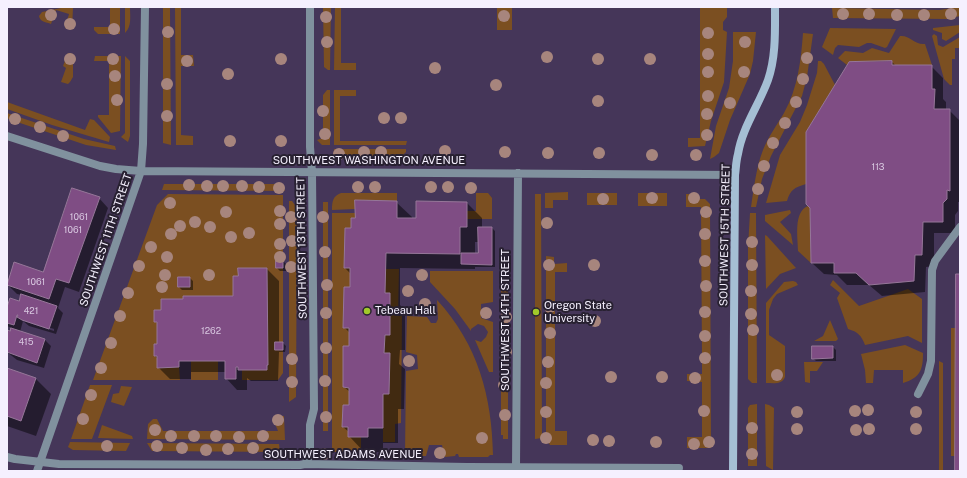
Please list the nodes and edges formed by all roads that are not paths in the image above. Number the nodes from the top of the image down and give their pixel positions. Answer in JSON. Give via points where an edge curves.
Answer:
{"nodes":[{"id":1,"x":145,"y":7,"type":"edge"},
{"id":2,"x":310,"y":7,"type":"edge"},
{"id":3,"x":775,"y":7,"type":"edge"},
{"id":4,"x":7,"y":136,"type":"edge"},
{"id":5,"x":141,"y":171,"type":"junction"},
{"id":6,"x":312,"y":172,"type":"junction"},
{"id":7,"x":518,"y":174,"type":"junction"},
{"id":8,"x":735,"y":175,"type":"junction"},
{"id":9,"x":960,"y":227,"type":"edge"},
{"id":10,"x":918,"y":394,"type":"dead end"},
{"id":11,"x":7,"y":457,"type":"edge"},
{"id":12,"x":40,"y":462,"type":"junction"},
{"id":13,"x":306,"y":464,"type":"junction"},
{"id":14,"x":516,"y":467,"type":"junction"},
{"id":15,"x":679,"y":468,"type":"dead end"},
{"id":16,"x":37,"y":471,"type":"edge"},
{"id":17,"x":733,"y":471,"type":"edge"}],
"edges":[{"from":1,"to":5,"type":"street","name":"SOUTHWEST 11TH STREET"},
{"from":2,"to":6,"type":"street","name":"SOUTHWEST 13TH STREET"},
{"from":3,"to":8,"type":"main road","name":"SOUTHWEST 15TH STREET","via":[[773,61],[762,96],[742,139]]},
{"from":4,"to":5,"type":"street","name":"SOUTHWEST WASHINGTON AVENUE","via":[[100,166]]},
{"from":5,"to":6,"type":"street","name":"SOUTHWEST WASHINGTON AVENUE"},
{"from":5,"to":12,"type":"street","name":"SOUTHWEST 11TH STREET"},
{"from":6,"to":7,"type":"street","name":"SOUTHWEST WASHINGTON AVENUE"},
{"from":6,"to":13,"type":"street","name":"SOUTHWEST 13TH STREET","via":[[314,409],[310,425],[310,455]]},
{"from":7,"to":8,"type":"street","name":"SOUTHWEST WASHINGTON AVENUE"},
{"from":7,"to":14,"type":"street","name":"SOUTHWEST 14TH STREET"},
{"from":8,"to":17,"type":"main road","name":"SOUTHWEST 15TH STREET"},
{"from":9,"to":10,"type":"street","via":[[935,261],[932,270],[931,361]]},
{"from":11,"to":12,"type":"street","name":"SOUTHWEST ADAMS AVENUE"},
{"from":12,"to":13,"type":"street","name":"SOUTHWEST ADAMS AVENUE","via":[[79,465]]},
{"from":12,"to":16,"type":"street","name":"SOUTHWEST 11TH STREET"},
{"from":13,"to":14,"type":"street","name":"SOUTHWEST ADAMS AVENUE"},
{"from":14,"to":15,"type":"street","name":"SOUTHWEST ADAMS AVENUE"}]}
